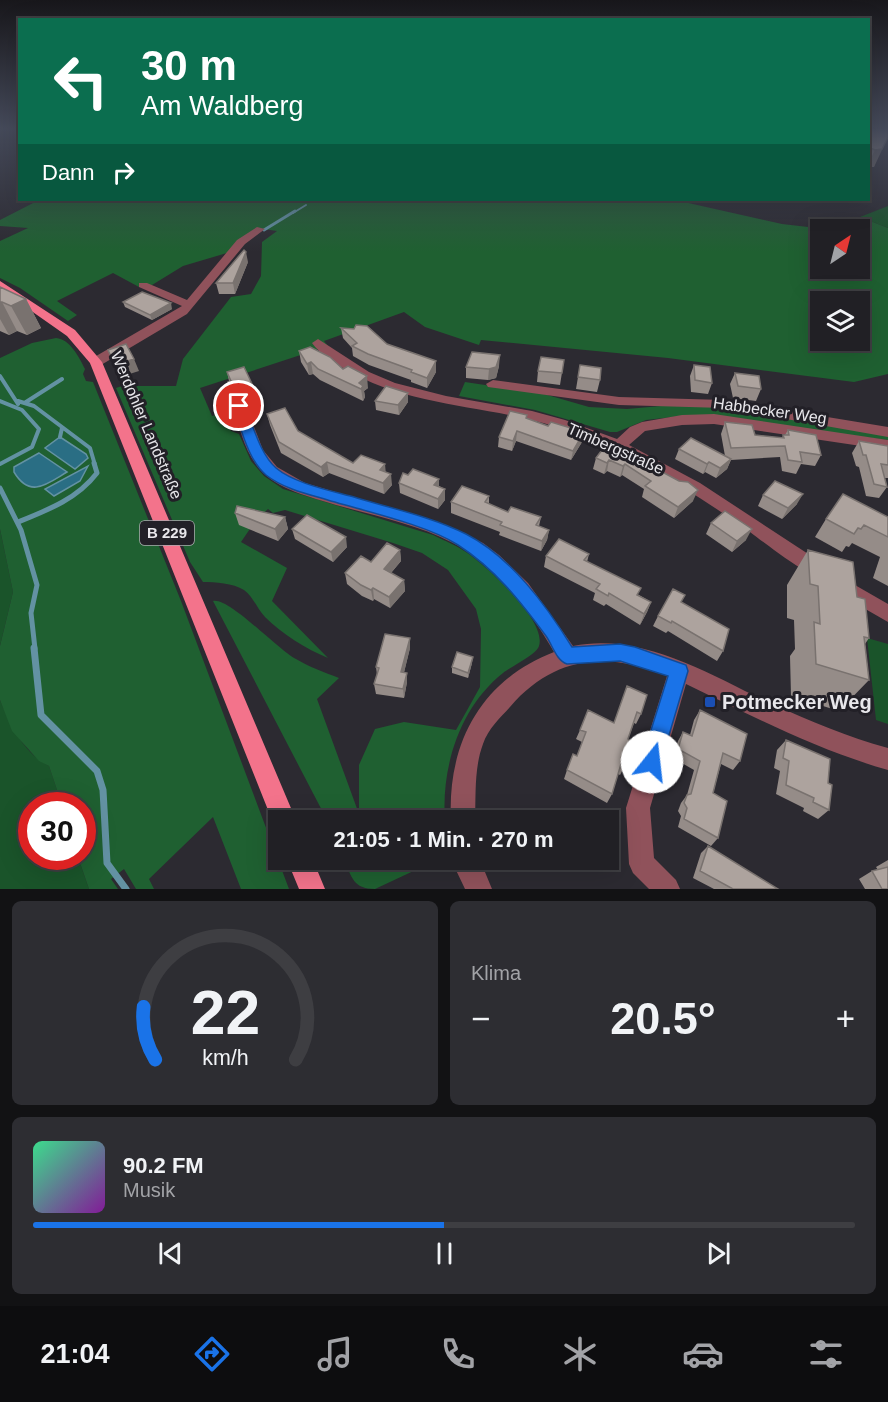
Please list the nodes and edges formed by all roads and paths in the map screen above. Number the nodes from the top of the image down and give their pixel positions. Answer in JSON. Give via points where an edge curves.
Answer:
{"nodes":[{"id":1,"x":260,"y":229,"type":"dead end"},
{"id":2,"x":0,"y":284,"type":"edge"},
{"id":3,"x":143,"y":285,"type":"dead end"},
{"id":4,"x":188,"y":305,"type":"junction"},
{"id":5,"x":318,"y":343,"type":"dead end"},
{"id":6,"x":96,"y":362,"type":"junction"},
{"id":7,"x":493,"y":384,"type":"dead end"},
{"id":8,"x":619,"y":401,"type":"joint"},
{"id":9,"x":239,"y":406,"type":"dead end"},
{"id":10,"x":888,"y":432,"type":"edge"},
{"id":11,"x":888,"y":445,"type":"edge"},
{"id":12,"x":620,"y":446,"type":"junction"},
{"id":13,"x":888,"y":614,"type":"edge"},
{"id":14,"x":567,"y":655,"type":"junction"},
{"id":15,"x":679,"y":671,"type":"junction"},
{"id":16,"x":888,"y":759,"type":"edge"},
{"id":17,"x":280,"y":810,"type":"edge"},
{"id":18,"x":464,"y":810,"type":"edge"},
{"id":19,"x":304,"y":870,"type":"edge"},
{"id":20,"x":469,"y":870,"type":"edge"},
{"id":21,"x":312,"y":889,"type":"edge"},
{"id":22,"x":479,"y":889,"type":"edge"},
{"id":23,"x":668,"y":889,"type":"edge"}],
"edges":[{"from":1,"to":4,"type":"street","via":[[241,242]]},
{"from":2,"to":6,"type":"main road","name":"Werdohler Landstraße","number":"B 229","via":[[71,333]]},
{"from":3,"to":4,"type":"street"},
{"from":4,"to":6,"type":"street","via":[[183,312]]},
{"from":5,"to":12,"type":"street","name":"Timbergstraße","via":[[345,364],[392,387],[541,418]]},
{"from":6,"to":17,"type":"main road","name":"Werdohler Landstraße","number":"B 229"},
{"from":7,"to":8,"type":"street","name":"Timbergstraße"},
{"from":8,"to":10,"type":"street","name":"Habbecker Weg","via":[[724,404]]},
{"from":9,"to":14,"type":"street","via":[[260,456],[271,471],[300,486],[462,539],[516,584]]},
{"from":11,"to":12,"type":"street","name":"Habbecker Weg","via":[[697,419],[642,427]]},
{"from":12,"to":13,"type":"street","name":"Timbergstraße","via":[[656,463]]},
{"from":14,"to":15,"type":"street","via":[[620,652]]},
{"from":14,"to":18,"type":"street","via":[[515,684],[482,722],[466,762]]},
{"from":15,"to":16,"type":"street","via":[[840,744]]},
{"from":15,"to":23,"type":"street","via":[[638,808],[642,864]]},
{"from":19,"to":21,"type":"main road"},
{"from":20,"to":22,"type":"street"}]}
